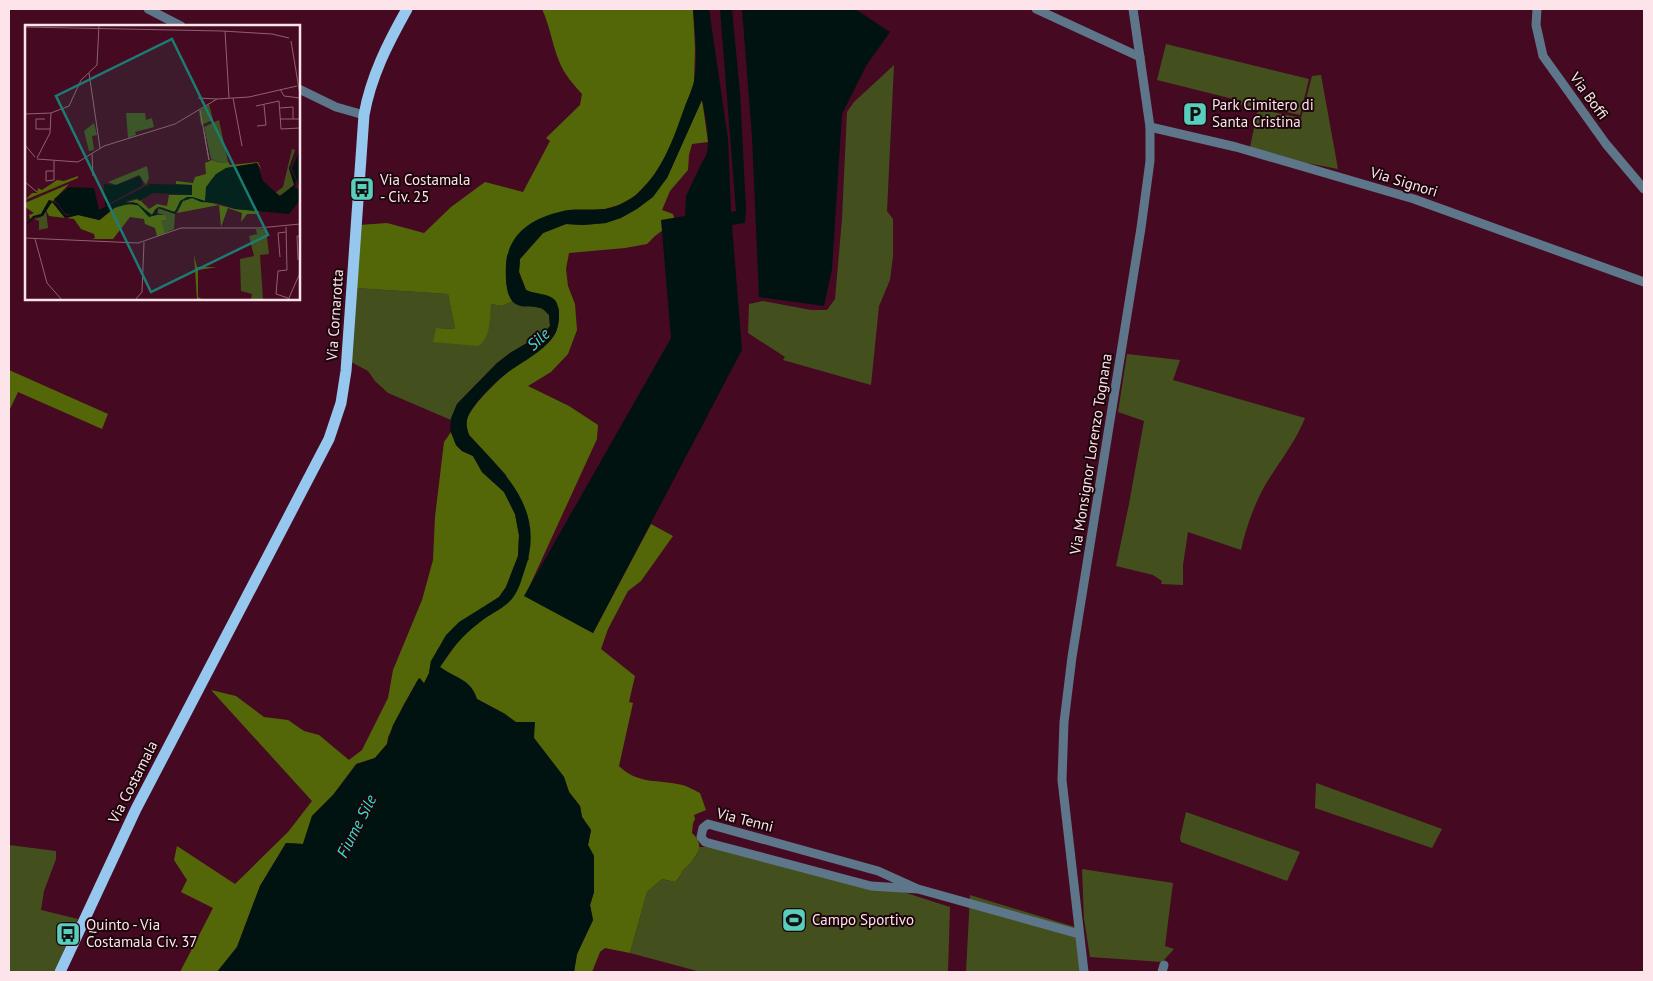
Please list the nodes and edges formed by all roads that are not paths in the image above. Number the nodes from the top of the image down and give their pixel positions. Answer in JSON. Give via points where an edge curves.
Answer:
{"nodes":[{"id":1,"x":148,"y":9,"type":"edge"},
{"id":2,"x":407,"y":9,"type":"edge"},
{"id":3,"x":1036,"y":9,"type":"edge"},
{"id":4,"x":1133,"y":9,"type":"edge"},
{"id":5,"x":1537,"y":9,"type":"edge"},
{"id":6,"x":179,"y":25,"type":"edge"},
{"id":7,"x":1140,"y":57,"type":"junction"},
{"id":8,"x":300,"y":89,"type":"edge"},
{"id":9,"x":364,"y":115,"type":"junction"},
{"id":10,"x":1150,"y":127,"type":"junction"},
{"id":11,"x":1644,"y":189,"type":"edge"},
{"id":12,"x":1644,"y":282,"type":"edge"},
{"id":13,"x":240,"y":608,"type":"joint"},
{"id":14,"x":888,"y":876,"type":"junction"},
{"id":15,"x":884,"y":887,"type":"junction"},
{"id":16,"x":918,"y":889,"type":"junction"},
{"id":17,"x":1079,"y":934,"type":"junction"},
{"id":18,"x":60,"y":972,"type":"edge"},
{"id":19,"x":1084,"y":972,"type":"edge"}],
"edges":[{"from":1,"to":6,"type":"street"},
{"from":2,"to":9,"type":"main road","name":"Via Cornarotta","via":[[377,67]]},
{"from":3,"to":7,"type":"street"},
{"from":4,"to":7,"type":"street","name":"Via Monsignor Lorenzo Tognana"},
{"from":5,"to":11,"type":"street","name":"Via Boffi","via":[[1536,25],[1542,56],[1606,144]]},
{"from":7,"to":10,"type":"street","name":"Via Monsignor Lorenzo Tognana"},
{"from":8,"to":9,"type":"street","via":[[336,107]]},
{"from":9,"to":13,"type":"main road","name":"Via Cornarotta","via":[[341,403],[328,439]]},
{"from":10,"to":12,"type":"street","name":"Via Signori","via":[[1236,147],[1414,199]]},
{"from":10,"to":17,"type":"street","name":"Via Monsignor Lorenzo Tognana","via":[[1150,161],[1141,228],[1064,722],[1062,780]]},
{"from":13,"to":18,"type":"main road","name":"Via Costamala","via":[[136,808]]},
{"from":14,"to":15,"type":"street"},
{"from":14,"to":15,"type":"street","name":"Via Tenni","via":[[708,824],[703,828],[701,837],[704,842]]},
{"from":14,"to":16,"type":"street","name":"Via Tenni"},
{"from":15,"to":16,"type":"street","name":"Via Tenni"},
{"from":16,"to":17,"type":"street","name":"Via Tenni"},
{"from":17,"to":19,"type":"street","name":"Via Monsignor Lorenzo Tognana"}]}
